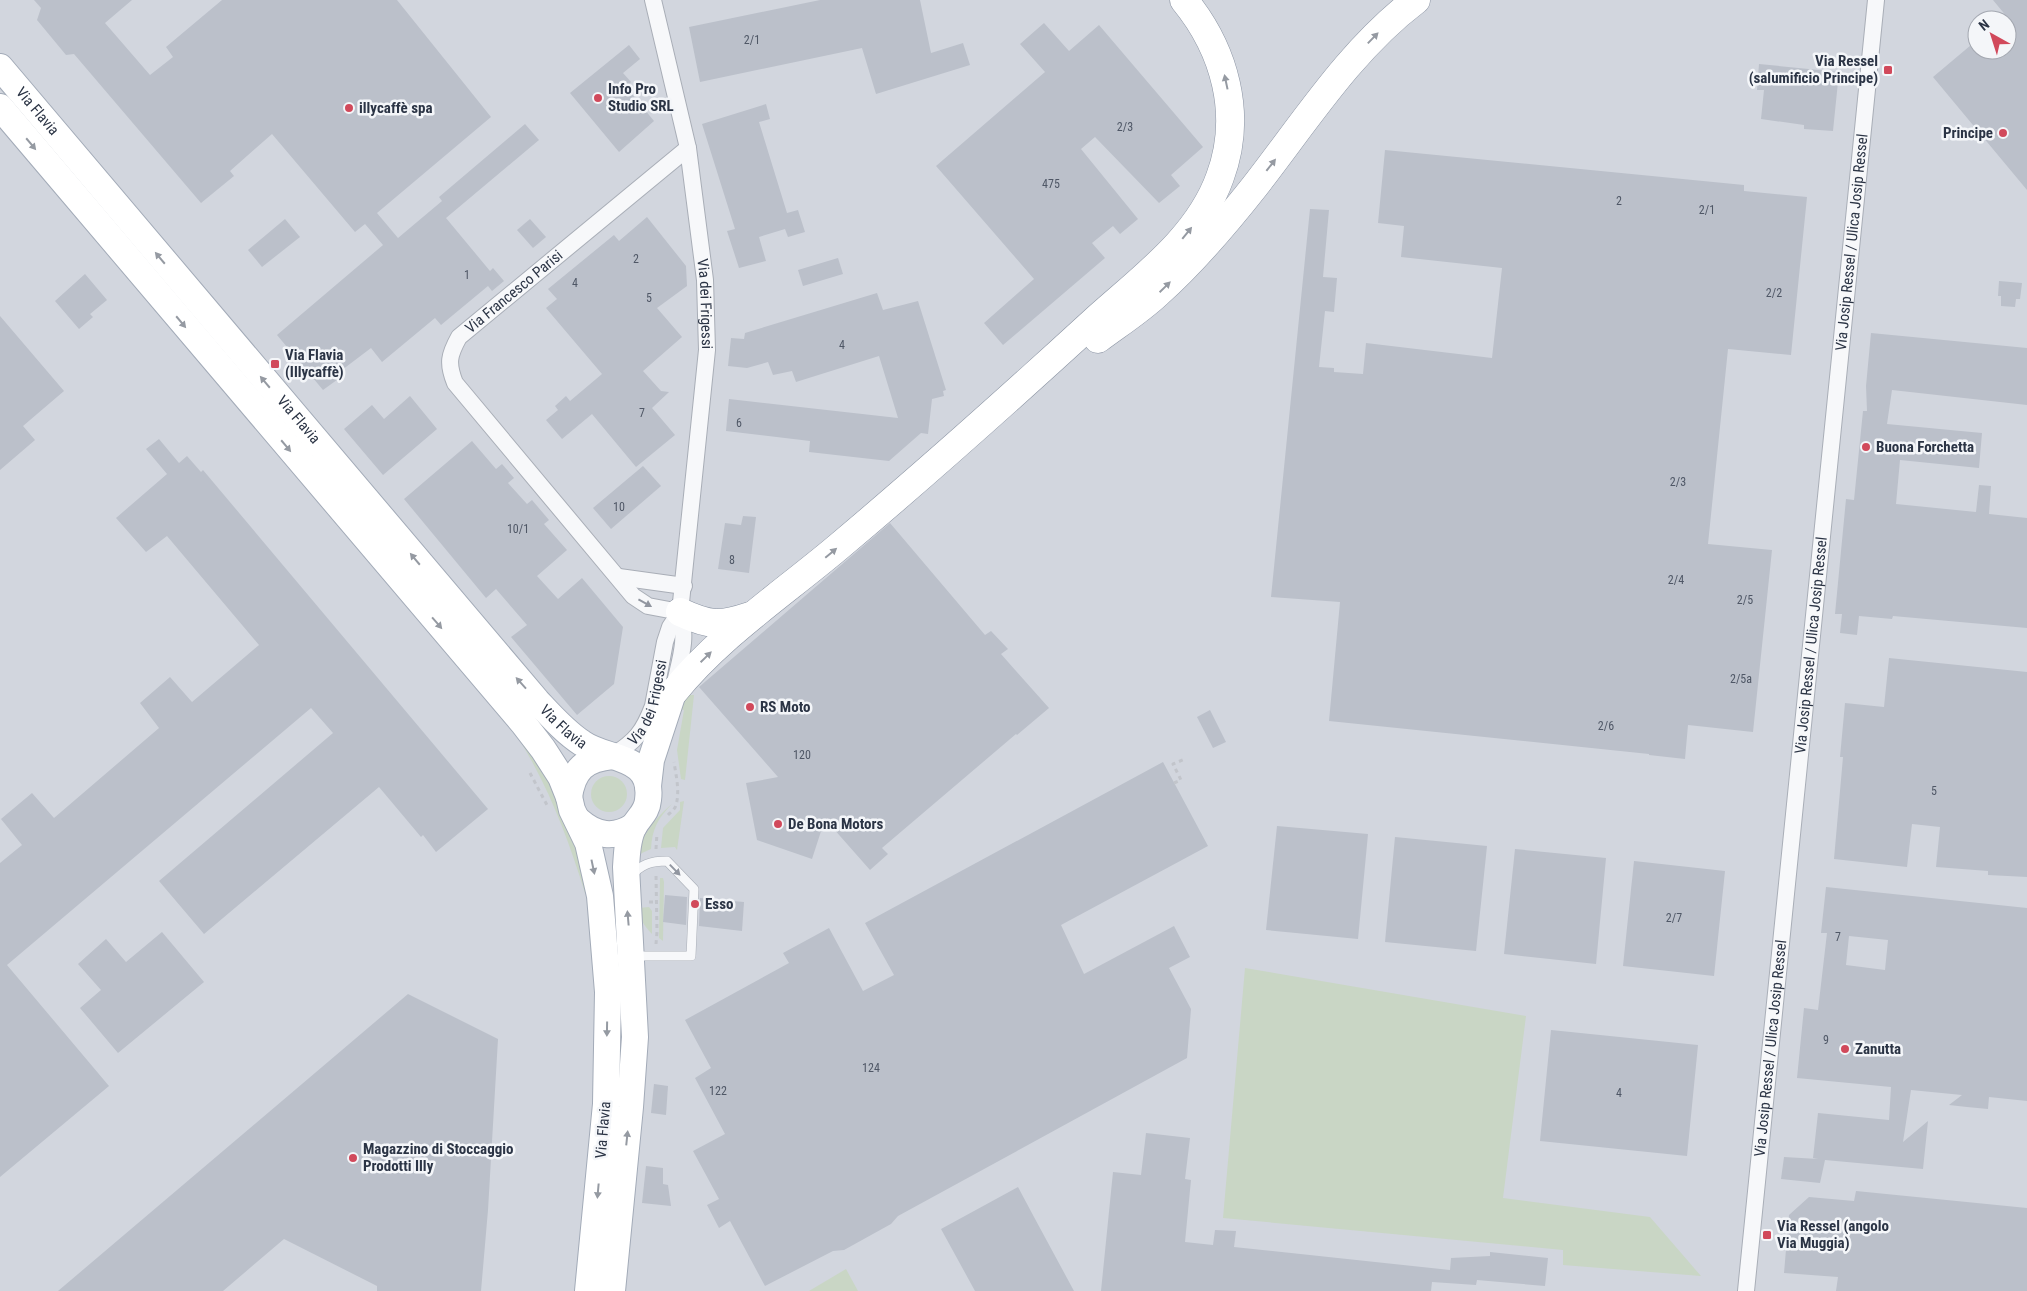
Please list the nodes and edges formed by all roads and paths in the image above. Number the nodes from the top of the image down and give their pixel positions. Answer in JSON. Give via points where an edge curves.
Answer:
{"nodes":[{"id":1,"x":653,"y":0,"type":"edge"},
{"id":2,"x":1184,"y":0,"type":"edge"},
{"id":3,"x":1416,"y":0,"type":"edge"},
{"id":4,"x":1876,"y":0,"type":"edge"},
{"id":5,"x":0,"y":68,"type":"edge"},
{"id":6,"x":0,"y":107,"type":"edge"},
{"id":7,"x":688,"y":148,"type":"junction"},
{"id":8,"x":1120,"y":310,"type":"junction"},
{"id":9,"x":619,"y":577,"type":"junction"},
{"id":10,"x":682,"y":599,"type":"junction"},
{"id":11,"x":757,"y":613,"type":"junction"},
{"id":12,"x":673,"y":693,"type":"junction"},
{"id":13,"x":612,"y":756,"type":"junction"},
{"id":14,"x":1185,"y":759,"type":"dead end"},
{"id":15,"x":526,"y":766,"type":"dead end"},
{"id":16,"x":677,"y":780,"type":"dead end"},
{"id":17,"x":1174,"y":783,"type":"dead end"},
{"id":18,"x":648,"y":786,"type":"junction"},
{"id":19,"x":569,"y":797,"type":"junction"},
{"id":20,"x":676,"y":803,"type":"dead end"},
{"id":21,"x":552,"y":816,"type":"dead end"},
{"id":22,"x":578,"y":821,"type":"junction"},
{"id":23,"x":634,"y":826,"type":"junction"},
{"id":24,"x":656,"y":879,"type":"dead end"},
{"id":25,"x":626,"y":884,"type":"junction"},
{"id":26,"x":657,"y":932,"type":"dead end"},
{"id":27,"x":631,"y":956,"type":"junction"},
{"id":28,"x":588,"y":1291,"type":"edge"},
{"id":29,"x":612,"y":1291,"type":"edge"},
{"id":30,"x":1746,"y":1291,"type":"edge"}],
"edges":[{"from":1,"to":7,"type":"street","name":"Via dei Frigessi"},
{"from":8,"to":2,"type":"highway","one_way":true,"via":[[1199,218],[1212,197],[1225,163],[1231,122],[1226,78],[1207,32]]},
{"from":8,"to":3,"type":"highway","one_way":true,"via":[[1157,294],[1189,264],[1345,70],[1399,12]]},
{"from":4,"to":30,"type":"street","name":"Via Josip Ressel / Ulica Josip Ressel"},
{"from":13,"to":5,"type":"main road","name":"Via Flavia","one_way":true,"via":[[583,744],[524,686]]},
{"from":6,"to":19,"type":"main road","name":"Via Flavia","one_way":true,"via":[[523,723],[547,756]]},
{"from":7,"to":9,"type":"street","name":"Via Francesco Parisi","via":[[459,337],[450,352],[454,383]]},
{"from":7,"to":10,"type":"street","name":"Via dei Frigessi","via":[[705,280],[707,350]]},
{"from":11,"to":8,"type":"highway","one_way":true},
{"from":9,"to":10,"type":"street"},
{"from":9,"to":10,"type":"street","name":"Via Francesco Parisi","one_way":true,"via":[[633,596],[648,606]]},
{"from":10,"to":11,"type":"highway","via":[[695,619],[726,624]]},
{"from":10,"to":12,"type":"street","name":"Via dei Frigessi","via":[[684,641]]},
{"from":10,"to":13,"type":"street","name":"Via dei Frigessi","via":[[665,642],[648,719],[635,740]]},
{"from":12,"to":11,"type":"highway","one_way":true,"via":[[707,655]]},
{"from":12,"to":18,"type":"main road","via":[[651,760]]},
{"from":13,"to":18,"type":"main road","name":"Via Flavia","via":[[635,765]]},
{"from":13,"to":19,"type":"main road","name":"Via Flavia","via":[[596,758],[585,764],[574,778]]},
{"from":14,"to":17,"type":"path","via":[[1173,764],[1181,780]]},
{"from":15,"to":21,"type":"path"},
{"from":16,"to":20,"type":"path"},
{"from":18,"to":23,"type":"main road","name":"Via Flavia","via":[[647,808]]},
{"from":19,"to":22,"type":"main road","name":"Via Flavia"},
{"from":22,"to":23,"type":"main road","via":[[592,831],[608,835]]},
{"from":22,"to":28,"type":"main road","name":"Via Flavia","one_way":true,"via":[[588,843],[600,896],[608,992],[606,1104]]},
{"from":23,"to":25,"type":"main road","name":"Via Flavia","via":[[628,843]]},
{"from":24,"to":26,"type":"path"},
{"from":27,"to":25,"type":"main road","name":"Via Flavia","one_way":true},
{"from":25,"to":27,"type":"lane","one_way":true,"via":[[642,865],[667,861],[694,890],[691,956]]},
{"from":29,"to":27,"type":"main road","name":"Via Flavia","one_way":true,"via":[[635,1037]]}]}
